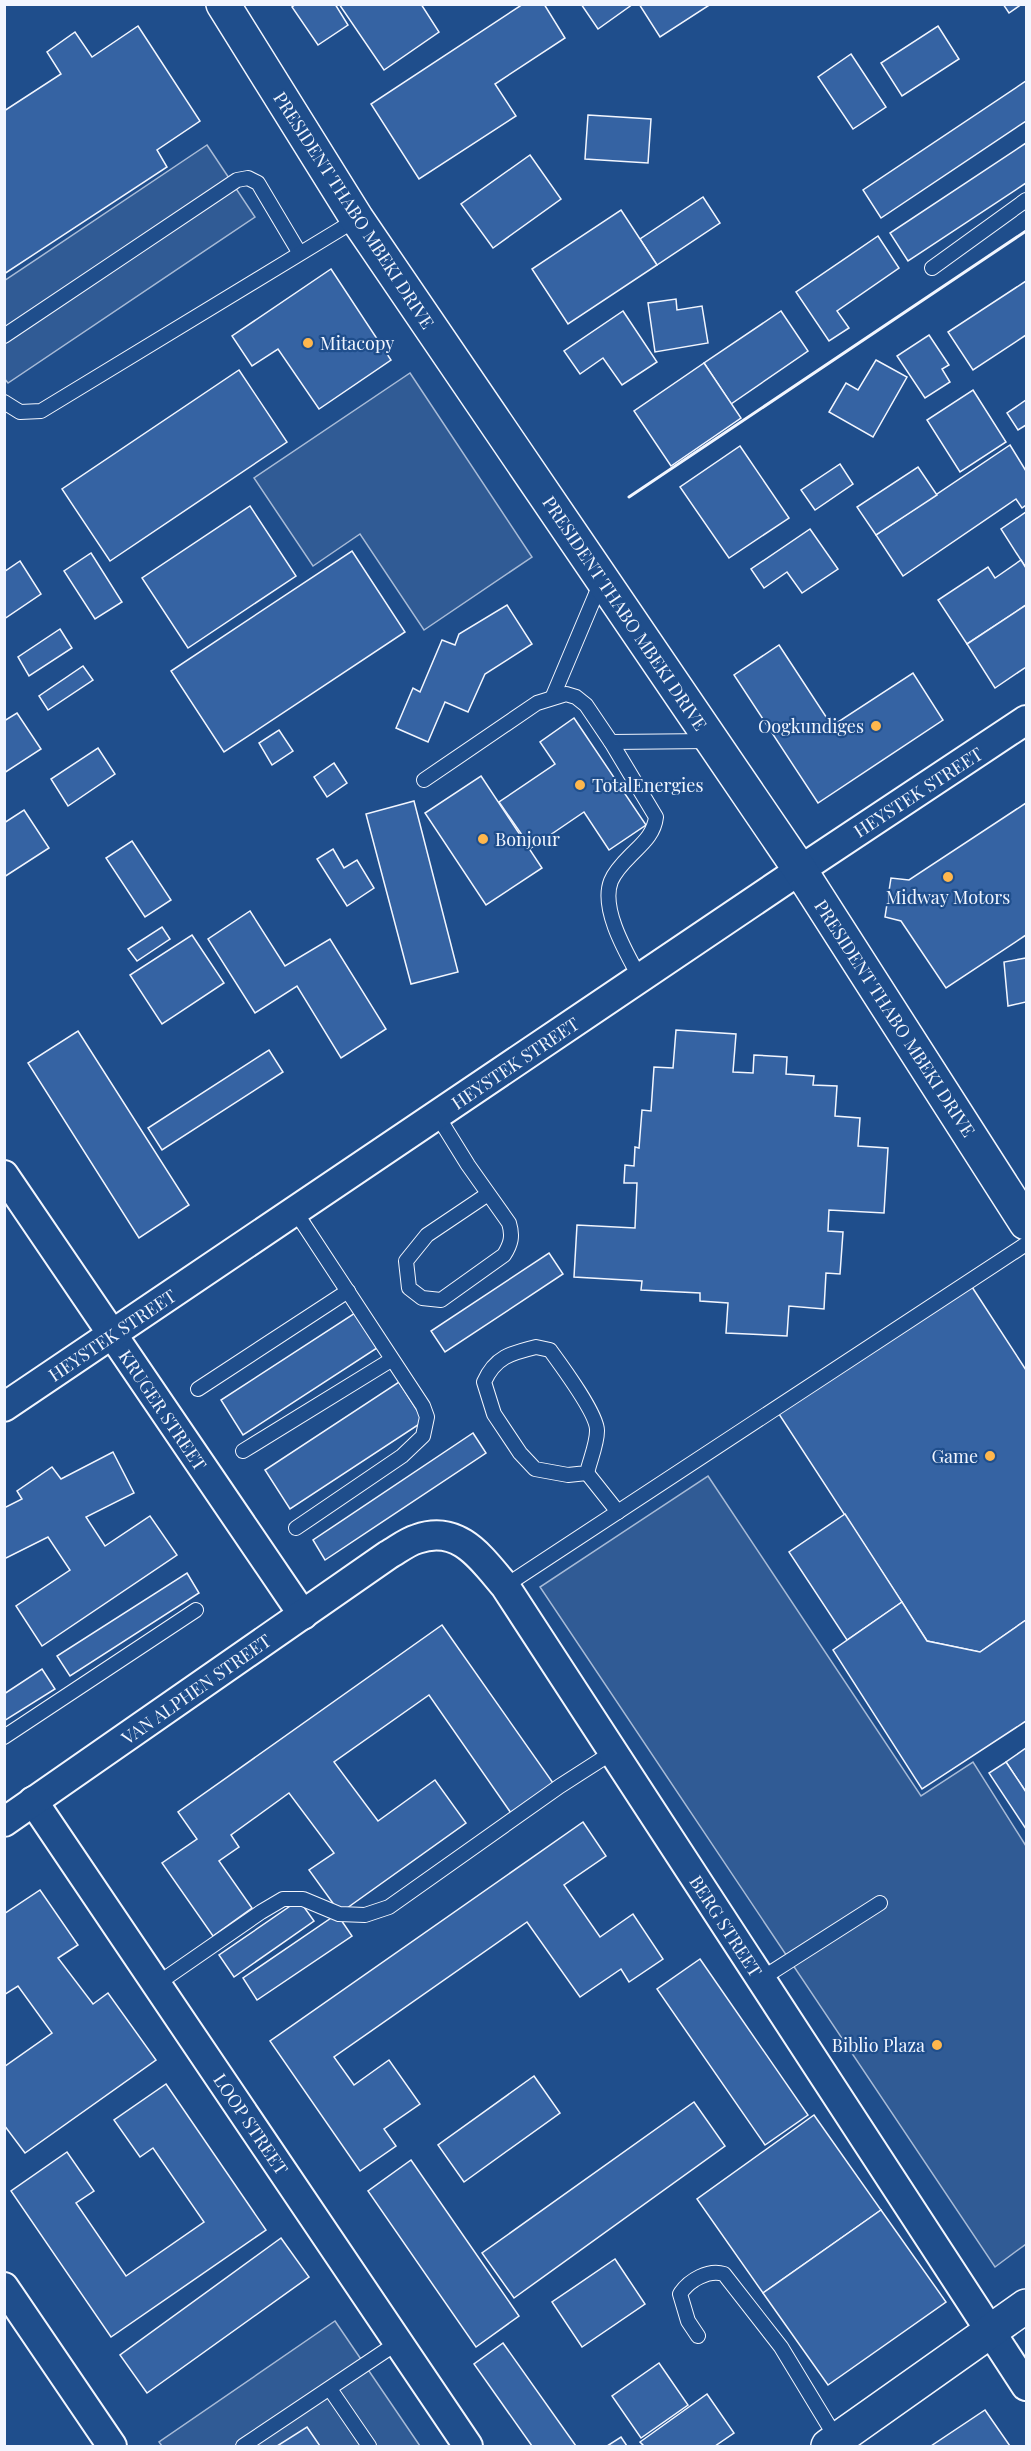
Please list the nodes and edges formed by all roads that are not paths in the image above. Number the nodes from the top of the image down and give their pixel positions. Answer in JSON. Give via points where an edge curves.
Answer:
{"nodes":[{"id":1,"x":223,"y":4,"type":"edge"},
{"id":2,"x":1026,"y":200,"type":"edge"},
{"id":3,"x":357,"y":219,"type":"junction"},
{"id":4,"x":300,"y":252,"type":"junction"},
{"id":5,"x":932,"y":268,"type":"dead end"},
{"id":6,"x":4,"y":336,"type":"edge"},
{"id":7,"x":4,"y":402,"type":"edge"},
{"id":8,"x":602,"y":579,"type":"junction"},
{"id":9,"x":554,"y":696,"type":"junction"},
{"id":10,"x":1026,"y":720,"type":"edge"},
{"id":11,"x":712,"y":741,"type":"junction"},
{"id":12,"x":611,"y":742,"type":"junction"},
{"id":13,"x":424,"y":780,"type":"dead end"},
{"id":14,"x":800,"y":870,"type":"junction"},
{"id":15,"x":640,"y":978,"type":"junction"},
{"id":16,"x":437,"y":1115,"type":"junction"},
{"id":17,"x":4,"y":1175,"type":"edge"},
{"id":18,"x":488,"y":1194,"type":"junction"},
{"id":19,"x":295,"y":1211,"type":"junction"},
{"id":20,"x":1026,"y":1223,"type":"edge"},
{"id":21,"x":1026,"y":1244,"type":"edge"},
{"id":22,"x":348,"y":1292,"type":"junction"},
{"id":23,"x":112,"y":1335,"type":"junction"},
{"id":24,"x":391,"y":1360,"type":"junction"},
{"id":25,"x":198,"y":1389,"type":"dead end"},
{"id":26,"x":4,"y":1407,"type":"edge"},
{"id":27,"x":243,"y":1451,"type":"dead end"},
{"id":28,"x":587,"y":1473,"type":"junction"},
{"id":29,"x":618,"y":1512,"type":"junction"},
{"id":30,"x":296,"y":1528,"type":"dead end"},
{"id":31,"x":388,"y":1555,"type":"joint"},
{"id":32,"x":505,"y":1586,"type":"junction"},
{"id":33,"x":196,"y":1610,"type":"dead end"},
{"id":34,"x":303,"y":1615,"type":"junction"},
{"id":35,"x":4,"y":1737,"type":"edge"},
{"id":36,"x":613,"y":1752,"type":"junction"},
{"id":37,"x":33,"y":1801,"type":"junction"},
{"id":38,"x":4,"y":1822,"type":"edge"},
{"id":39,"x":880,"y":1903,"type":"dead end"},
{"id":40,"x":761,"y":1979,"type":"junction"},
{"id":41,"x":157,"y":1984,"type":"junction"},
{"id":42,"x":4,"y":2287,"type":"edge"},
{"id":43,"x":1026,"y":2306,"type":"edge"},
{"id":44,"x":991,"y":2332,"type":"junction"},
{"id":45,"x":698,"y":2336,"type":"dead end"},
{"id":46,"x":398,"y":2343,"type":"junction"},
{"id":47,"x":1026,"y":2386,"type":"edge"},
{"id":48,"x":330,"y":2389,"type":"junction"},
{"id":49,"x":835,"y":2444,"type":"edge"},
{"id":50,"x":112,"y":2446,"type":"edge"},
{"id":51,"x":243,"y":2446,"type":"edge"},
{"id":52,"x":369,"y":2446,"type":"edge"},
{"id":53,"x":468,"y":2446,"type":"edge"}],
"edges":[{"from":1,"to":3,"type":"street","name":"PRESIDENT THABO MBEKI DRIVE"},
{"from":2,"to":5,"type":"lane"},
{"from":3,"to":4,"type":"lane"},
{"from":3,"to":8,"type":"street","name":"PRESIDENT THABO MBEKI DRIVE"},
{"from":4,"to":6,"type":"lane","via":[[258,183],[248,177],[237,180]]},
{"from":4,"to":7,"type":"lane","via":[[41,411],[20,412]]},
{"from":8,"to":9,"type":"lane"},
{"from":8,"to":11,"type":"street","name":"PRESIDENT THABO MBEKI DRIVE"},
{"from":9,"to":12,"type":"lane","via":[[566,694],[586,705]]},
{"from":9,"to":13,"type":"lane","via":[[537,703]]},
{"from":10,"to":14,"type":"street","name":"HEYSTEK STREET"},
{"from":11,"to":12,"type":"lane"},
{"from":11,"to":14,"type":"street","name":"PRESIDENT THABO MBEKI DRIVE"},
{"from":12,"to":15,"type":"lane","via":[[656,817],[655,828],[647,840],[611,881],[609,896],[620,939]]},
{"from":14,"to":15,"type":"street","name":"HEYSTEK STREET"},
{"from":14,"to":20,"type":"street","name":"PRESIDENT THABO MBEKI DRIVE"},
{"from":15,"to":16,"type":"street","name":"HEYSTEK STREET"},
{"from":16,"to":18,"type":"lane"},
{"from":16,"to":19,"type":"street","name":"HEYSTEK STREET"},
{"from":17,"to":23,"type":"street","name":"KRUGER STREET"},
{"from":18,"to":18,"type":"lane","via":[[427,1235],[406,1261],[409,1288],[422,1298],[441,1300],[504,1255],[511,1244],[509,1223]]},
{"from":19,"to":22,"type":"lane"},
{"from":19,"to":23,"type":"street","name":"HEYSTEK STREET"},
{"from":21,"to":29,"type":"lane"},
{"from":22,"to":24,"type":"lane"},
{"from":22,"to":25,"type":"lane"},
{"from":23,"to":26,"type":"street","name":"HEYSTEK STREET"},
{"from":23,"to":34,"type":"street","name":"KRUGER STREET"},
{"from":24,"to":27,"type":"lane"},
{"from":24,"to":30,"type":"lane","via":[[428,1417],[423,1436],[402,1456]]},
{"from":28,"to":28,"type":"lane","via":[[597,1429],[582,1397],[550,1350],[536,1347],[492,1365],[484,1382],[494,1414],[520,1453],[535,1469],[567,1475]]},
{"from":28,"to":29,"type":"lane"},
{"from":29,"to":32,"type":"lane"},
{"from":31,"to":32,"type":"street","name":"BERG STREET","via":[[416,1539],[442,1534],[467,1544]]},
{"from":31,"to":34,"type":"street","name":"VAN ALPHEN STREET"},
{"from":32,"to":36,"type":"street","name":"BERG STREET"},
{"from":33,"to":35,"type":"lane"},
{"from":34,"to":37,"type":"street","name":"VAN ALPHEN STREET"},
{"from":36,"to":40,"type":"street","name":"BERG STREET"},
{"from":36,"to":41,"type":"lane","via":[[389,1907],[365,1915],[339,1914],[303,1899],[283,1899]]},
{"from":37,"to":38,"type":"street","name":"VAN ALPHEN STREET"},
{"from":37,"to":41,"type":"street","name":"LOOP STREET"},
{"from":39,"to":40,"type":"lane"},
{"from":40,"to":44,"type":"street","name":"BERG STREET"},
{"from":41,"to":46,"type":"street","name":"LOOP STREET"},
{"from":42,"to":50,"type":"street"},
{"from":43,"to":44,"type":"street"},
{"from":44,"to":47,"type":"street","name":"BERG STREET"},
{"from":44,"to":49,"type":"street"},
{"from":45,"to":49,"type":"lane","via":[[688,2321],[680,2294],[697,2279],[715,2271],[724,2274],[781,2347]]},
{"from":46,"to":48,"type":"lane"},
{"from":46,"to":53,"type":"street","name":"LOOP STREET"},
{"from":48,"to":51,"type":"lane"},
{"from":48,"to":52,"type":"lane"}]}
